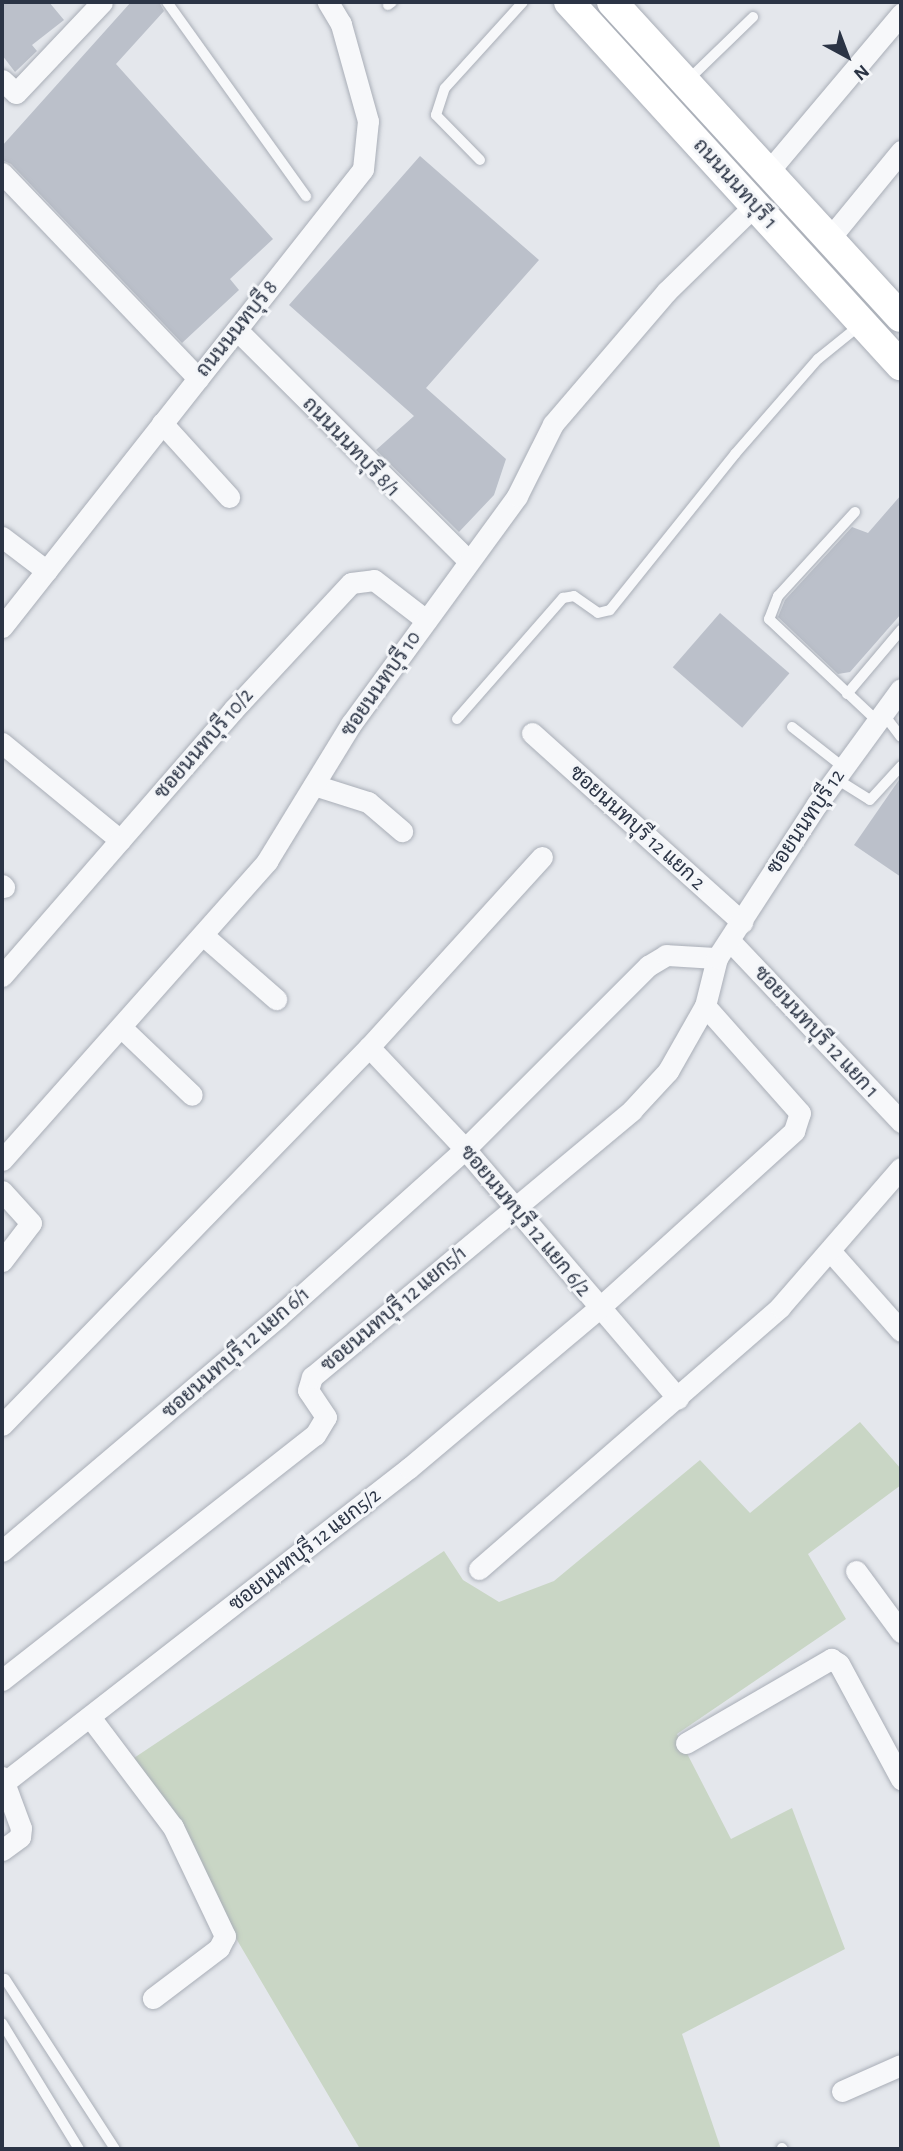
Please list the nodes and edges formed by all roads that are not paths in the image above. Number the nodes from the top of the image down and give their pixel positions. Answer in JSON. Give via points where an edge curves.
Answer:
{"nodes":[{"id":1,"x":167,"y":2,"type":"edge"},
{"id":2,"x":328,"y":2,"type":"edge"},
{"id":3,"x":523,"y":2,"type":"edge"},
{"id":4,"x":569,"y":2,"type":"edge"},
{"id":5,"x":612,"y":2,"type":"edge"},
{"id":6,"x":96,"y":4,"type":"edge"},
{"id":7,"x":901,"y":14,"type":"edge"},
{"id":8,"x":753,"y":17,"type":"dead end"},
{"id":9,"x":2,"y":80,"type":"edge"},
{"id":10,"x":686,"y":82,"type":"junction"},
{"id":11,"x":901,"y":151,"type":"edge"},
{"id":12,"x":480,"y":160,"type":"dead end"},
{"id":13,"x":768,"y":172,"type":"junction"},
{"id":14,"x":2,"y":173,"type":"edge"},
{"id":15,"x":306,"y":196,"type":"dead end"},
{"id":16,"x":754,"y":206,"type":"junction"},
{"id":17,"x":830,"y":239,"type":"junction"},
{"id":18,"x":901,"y":317,"type":"edge"},
{"id":19,"x":862,"y":324,"type":"junction"},
{"id":20,"x":237,"y":330,"type":"junction"},
{"id":21,"x":901,"y":365,"type":"edge"},
{"id":22,"x":198,"y":378,"type":"junction"},
{"id":23,"x":162,"y":423,"type":"junction"},
{"id":24,"x":229,"y":497,"type":"dead end"},
{"id":25,"x":855,"y":512,"type":"dead end"},
{"id":26,"x":2,"y":537,"type":"edge"},
{"id":27,"x":468,"y":560,"type":"junction"},
{"id":28,"x":47,"y":571,"type":"junction"},
{"id":29,"x":426,"y":620,"type":"junction"},
{"id":30,"x":2,"y":627,"type":"edge"},
{"id":31,"x":901,"y":630,"type":"edge"},
{"id":32,"x":901,"y":689,"type":"edge"},
{"id":33,"x":847,"y":694,"type":"junction"},
{"id":34,"x":879,"y":716,"type":"junction"},
{"id":35,"x":457,"y":719,"type":"dead end"},
{"id":36,"x":792,"y":727,"type":"dead end"},
{"id":37,"x":532,"y":733,"type":"dead end"},
{"id":38,"x":901,"y":737,"type":"edge"},
{"id":39,"x":2,"y":743,"type":"edge"},
{"id":40,"x":901,"y":766,"type":"edge"},
{"id":41,"x":839,"y":772,"type":"junction"},
{"id":42,"x":314,"y":785,"type":"junction"},
{"id":43,"x":402,"y":831,"type":"dead end"},
{"id":44,"x":120,"y":840,"type":"junction"},
{"id":45,"x":542,"y":857,"type":"dead end"},
{"id":46,"x":742,"y":922,"type":"junction"},
{"id":47,"x":204,"y":936,"type":"junction"},
{"id":48,"x":731,"y":942,"type":"junction"},
{"id":49,"x":717,"y":958,"type":"junction"},
{"id":50,"x":2,"y":976,"type":"edge"},
{"id":51,"x":276,"y":999,"type":"dead end"},
{"id":52,"x":705,"y":1006,"type":"junction"},
{"id":53,"x":123,"y":1029,"type":"junction"},
{"id":54,"x":369,"y":1047,"type":"junction"},
{"id":55,"x":192,"y":1095,"type":"dead end"},
{"id":56,"x":901,"y":1122,"type":"edge"},
{"id":57,"x":465,"y":1149,"type":"junction"},
{"id":58,"x":2,"y":1160,"type":"edge"},
{"id":59,"x":901,"y":1168,"type":"edge"},
{"id":60,"x":2,"y":1191,"type":"edge"},
{"id":61,"x":513,"y":1210,"type":"junction"},
{"id":62,"x":832,"y":1253,"type":"junction"},
{"id":63,"x":2,"y":1261,"type":"edge"},
{"id":64,"x":598,"y":1309,"type":"junction"},
{"id":65,"x":901,"y":1331,"type":"edge"},
{"id":66,"x":678,"y":1398,"type":"junction"},
{"id":67,"x":2,"y":1425,"type":"edge"},
{"id":68,"x":2,"y":1551,"type":"edge"},
{"id":69,"x":479,"y":1569,"type":"dead end"},
{"id":70,"x":856,"y":1571,"type":"dead end"},
{"id":71,"x":901,"y":1632,"type":"edge"},
{"id":72,"x":2,"y":1680,"type":"edge"},
{"id":73,"x":90,"y":1717,"type":"junction"},
{"id":74,"x":686,"y":1743,"type":"dead end"},
{"id":75,"x":3,"y":1779,"type":"edge"},
{"id":76,"x":901,"y":1779,"type":"edge"},
{"id":77,"x":2,"y":1850,"type":"edge"},
{"id":78,"x":5,"y":1979,"type":"dead end"},
{"id":79,"x":153,"y":1998,"type":"dead end"},
{"id":80,"x":2,"y":2024,"type":"edge"},
{"id":81,"x":901,"y":2065,"type":"edge"},
{"id":82,"x":842,"y":2091,"type":"dead end"},
{"id":83,"x":79,"y":2149,"type":"edge"},
{"id":84,"x":115,"y":2149,"type":"edge"}],
"edges":[{"from":1,"to":15,"type":"lane"},
{"from":2,"to":20,"type":"street","name":"ถนนนนทบุรี 8","via":[[341,24],[368,121],[363,169]]},
{"from":3,"to":12,"type":"lane","via":[[445,88],[436,115]]},
{"from":4,"to":16,"type":"main road","name":"ถนนนนทบุรี 1"},
{"from":5,"to":10,"type":"main road","name":"ถนนนนทบุรี 1"},
{"from":6,"to":9,"type":"street","via":[[16,93]]},
{"from":7,"to":13,"type":"street"},
{"from":8,"to":10,"type":"lane"},
{"from":10,"to":13,"type":"main road","name":"ถนนนนทบุรี 1"},
{"from":11,"to":17,"type":"street"},
{"from":13,"to":17,"type":"main road","name":"ถนนนนทบุรี 1"},
{"from":14,"to":22,"type":"street"},
{"from":16,"to":19,"type":"main road","name":"ถนนนนทบุรี 1"},
{"from":16,"to":27,"type":"street","name":"ซอยนนทบุรี 10","via":[[666,292],[554,424],[517,496]]},
{"from":17,"to":18,"type":"main road","name":"ถนนนนทบุรี 1"},
{"from":19,"to":21,"type":"main road","name":"ถนนนนทบุรี 1"},
{"from":19,"to":35,"type":"lane","via":[[835,342],[735,453],[610,610],[598,613],[574,596],[563,598]]},
{"from":20,"to":22,"type":"street","name":"ถนนนนทบุรี 8"},
{"from":20,"to":27,"type":"street","name":"ถนนนนทบุรี 8/1"},
{"from":22,"to":23,"type":"street","name":"ถนนนนทบุรี 8"},
{"from":23,"to":24,"type":"street"},
{"from":23,"to":28,"type":"street","name":"ถนนนนทบุรี 8"},
{"from":25,"to":33,"type":"lane","via":[[778,596],[769,619]]},
{"from":26,"to":28,"type":"street"},
{"from":27,"to":29,"type":"street","name":"ซอยนนทบุรี 10"},
{"from":28,"to":30,"type":"street","name":"ถนนนนทบุรี 8"},
{"from":29,"to":42,"type":"street","name":"ซอยนนทบุรี 10"},
{"from":29,"to":44,"type":"street","name":"ซอยนนทบุรี 10/2","via":[[374,580],[351,583]]},
{"from":31,"to":33,"type":"lane"},
{"from":32,"to":34,"type":"street","name":"ซอยนนทบุรี 12"},
{"from":33,"to":34,"type":"lane"},
{"from":34,"to":38,"type":"lane"},
{"from":34,"to":41,"type":"street","name":"ซอยนนทบุรี 12"},
{"from":36,"to":41,"type":"lane"},
{"from":37,"to":46,"type":"street","name":"ซอยนนทบุรี 12 แยก 2"},
{"from":39,"to":44,"type":"street"},
{"from":40,"to":41,"type":"lane","via":[[870,800]]},
{"from":41,"to":46,"type":"street","name":"ซอยนนทบุรี 12"},
{"from":42,"to":43,"type":"street","via":[[368,802]]},
{"from":42,"to":47,"type":"street","name":"ซอยนนทบุรี 10","via":[[280,844]]},
{"from":44,"to":50,"type":"street","name":"ซอยนนทบุรี 10/2"},
{"from":45,"to":54,"type":"street"},
{"from":46,"to":48,"type":"street","name":"ซอยนนทบุรี 12"},
{"from":47,"to":51,"type":"street"},
{"from":47,"to":53,"type":"street","name":"ซอยนนทบุรี 10"},
{"from":48,"to":49,"type":"street","name":"ซอยนนทบุรี 12"},
{"from":48,"to":56,"type":"street","name":"ซอยนนทบุรี 12 แยก 1"},
{"from":49,"to":52,"type":"street","name":"ซอยนนทบุรี 12 แยก5/1"},
{"from":49,"to":57,"type":"street","name":"ซอยนนทบุรี 12 แยก 6/1","via":[[657,958]]},
{"from":52,"to":61,"type":"street","name":"ซอยนนทบุรี 12 แยก5/1","via":[[668,1071],[632,1110]]},
{"from":52,"to":64,"type":"street","name":"ซอยนนทบุรี 12 แยก5/2","via":[[800,1113],[800,1121]]},
{"from":53,"to":55,"type":"street"},
{"from":53,"to":58,"type":"street","name":"ซอยนนทบุรี 10"},
{"from":54,"to":57,"type":"street","name":"ซอยนนทบุรี 12 แยก 6/2"},
{"from":54,"to":67,"type":"street"},
{"from":57,"to":61,"type":"street","name":"ซอยนนทบุรี 12 แยก 6/2"},
{"from":57,"to":68,"type":"street","name":"ซอยนนทบุรี 12 แยก 6/1","via":[[269,1325]]},
{"from":59,"to":62,"type":"street"},
{"from":60,"to":63,"type":"street","via":[[30,1223]]},
{"from":61,"to":64,"type":"street","name":"ซอยนนทบุรี 12 แยก 6/2"},
{"from":61,"to":72,"type":"street","name":"ซอยนนทบุรี 12 แยก5/1","via":[[312,1377],[308,1390],[326,1417],[314,1435]]},
{"from":62,"to":65,"type":"street"},
{"from":62,"to":66,"type":"street"},
{"from":64,"to":66,"type":"street","name":"ซอยนนทบุรี 12 แยก 6/2"},
{"from":64,"to":73,"type":"street","name":"ซอยนนทบุรี 12 แยก5/2","via":[[370,1500]]},
{"from":66,"to":69,"type":"street"},
{"from":70,"to":71,"type":"street"},
{"from":73,"to":75,"type":"street","name":"ซอยนนทบุรี 12 แยก5/2"},
{"from":73,"to":79,"type":"street","via":[[173,1827],[225,1936],[219,1948]]},
{"from":74,"to":76,"type":"street","via":[[831,1659],[839,1664]]},
{"from":75,"to":77,"type":"street","via":[[21,1828],[20,1837]]},
{"from":78,"to":84,"type":"lane"},
{"from":80,"to":83,"type":"lane"},
{"from":81,"to":82,"type":"street"}]}
